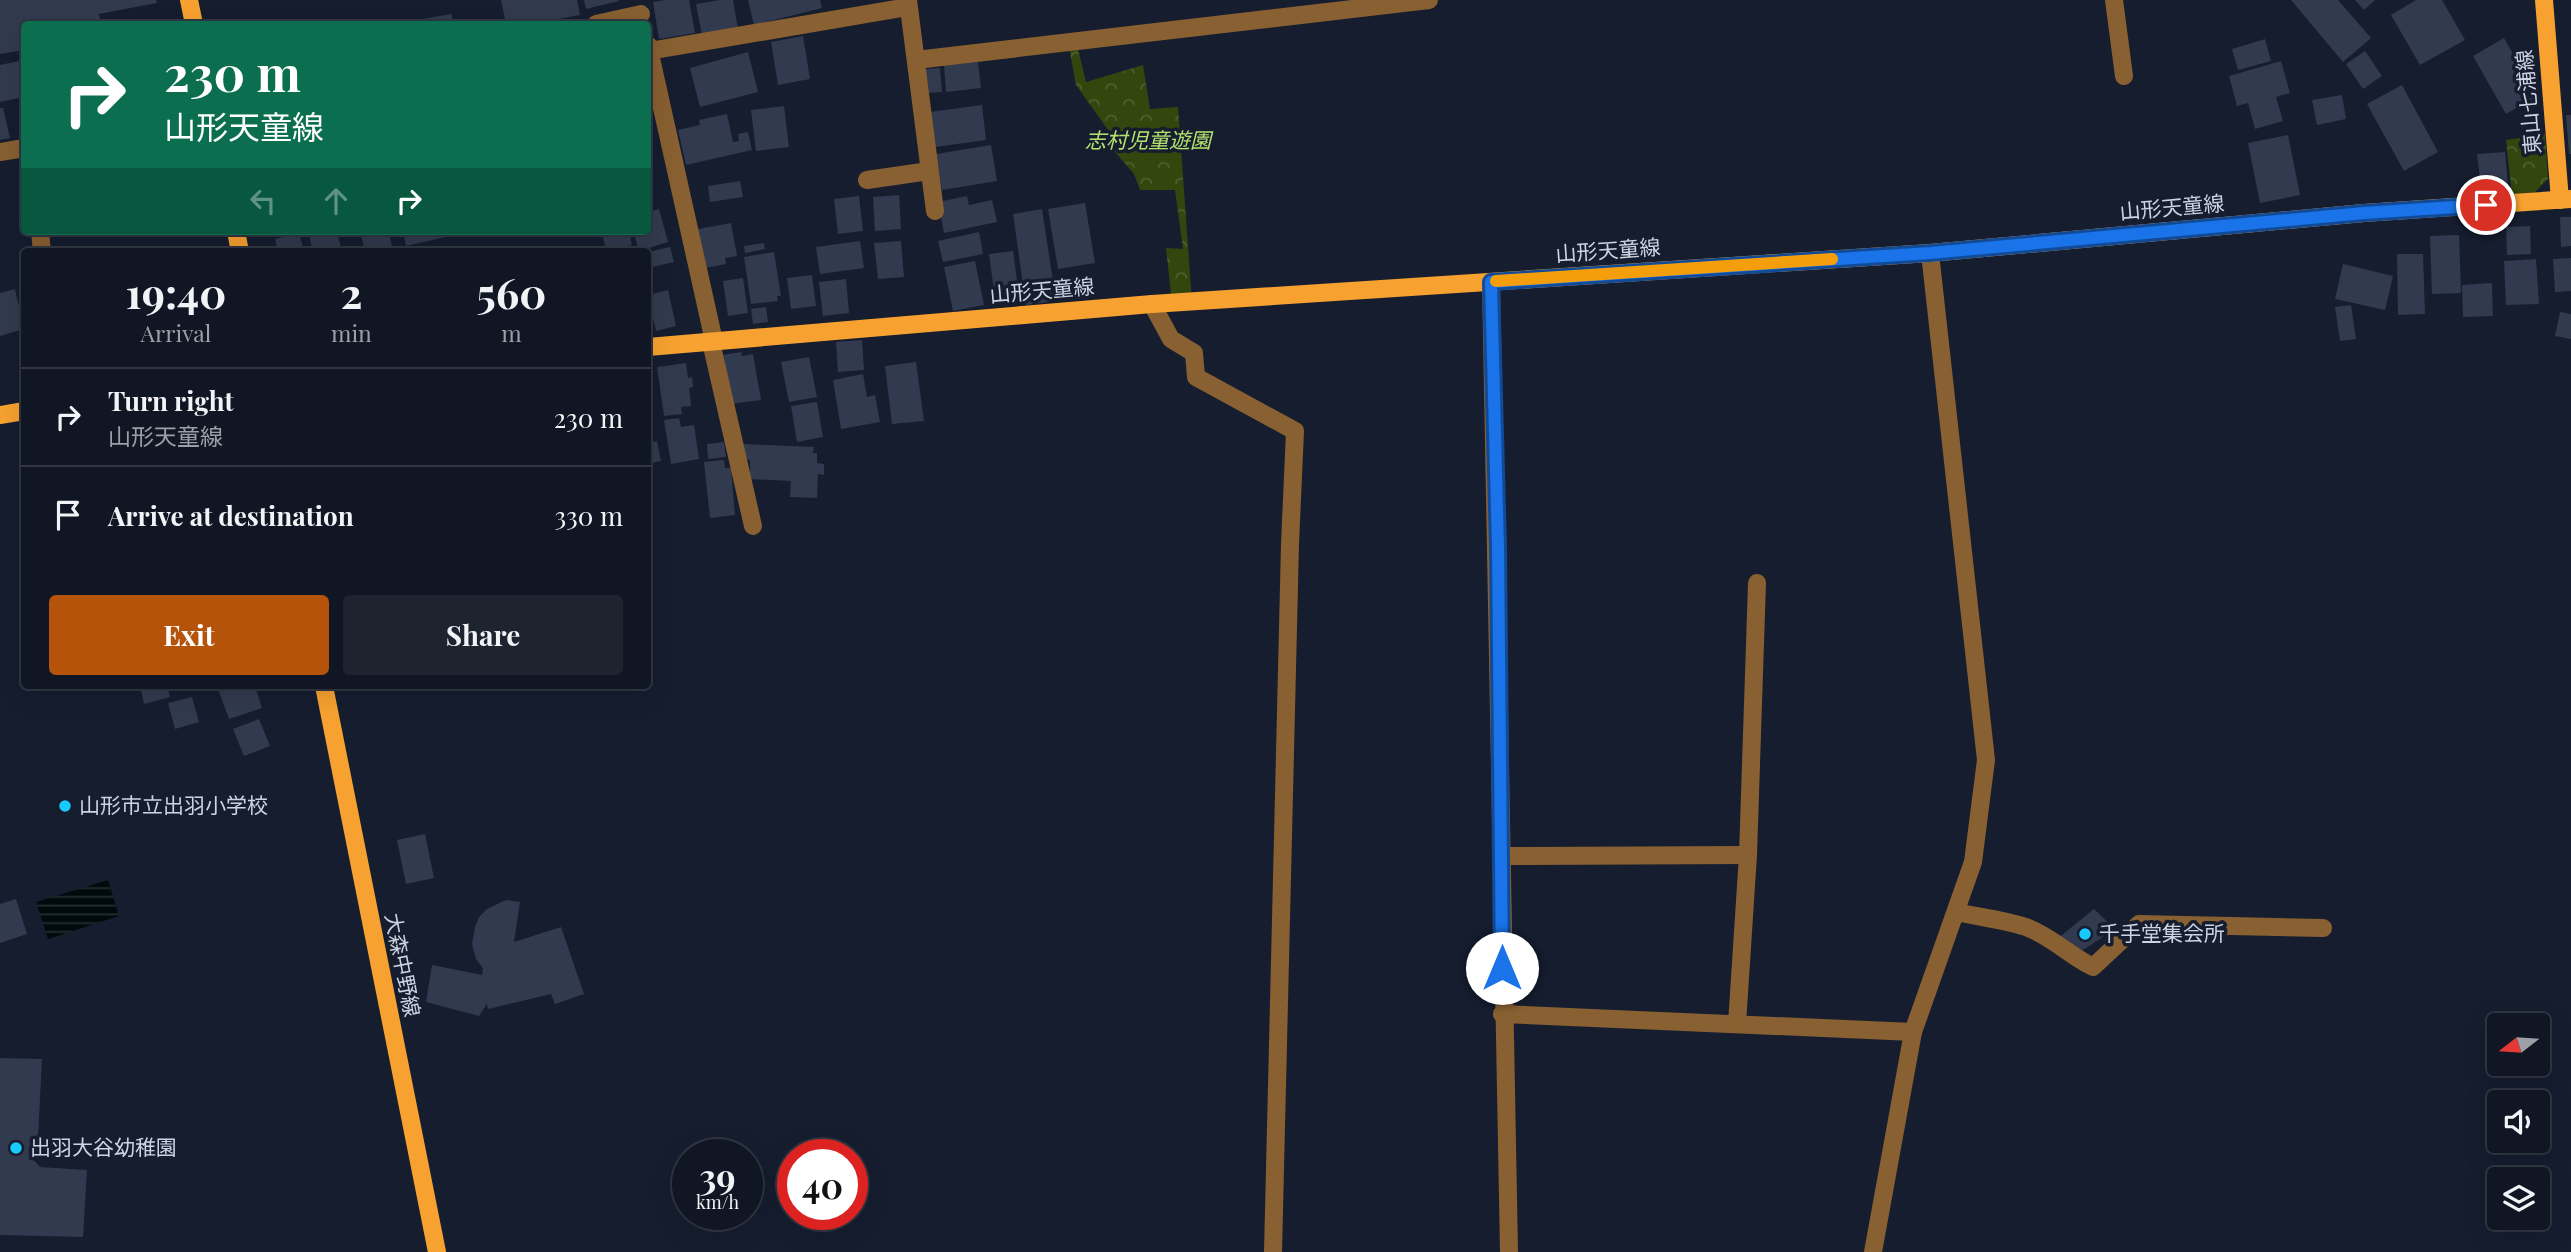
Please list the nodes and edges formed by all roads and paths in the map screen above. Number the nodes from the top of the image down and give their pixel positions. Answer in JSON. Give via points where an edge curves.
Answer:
{"nodes":[{"id":1,"x":189,"y":0,"type":"edge"},
{"id":2,"x":1429,"y":0,"type":"edge"},
{"id":3,"x":2114,"y":0,"type":"edge"},
{"id":4,"x":2544,"y":0,"type":"edge"},
{"id":5,"x":908,"y":3,"type":"edge"},
{"id":6,"x":641,"y":13,"type":"edge"},
{"id":7,"x":193,"y":21,"type":"edge"},
{"id":8,"x":608,"y":21,"type":"edge"},
{"id":9,"x":651,"y":47,"type":"edge"},
{"id":10,"x":916,"y":60,"type":"junction"},
{"id":11,"x":651,"y":62,"type":"edge"},
{"id":12,"x":2124,"y":76,"type":"dead end"},
{"id":13,"x":21,"y":148,"type":"edge"},
{"id":14,"x":0,"y":152,"type":"edge"},
{"id":15,"x":929,"y":171,"type":"junction"},
{"id":16,"x":867,"y":180,"type":"dead end"},
{"id":17,"x":2565,"y":200,"type":"edge"},
{"id":18,"x":935,"y":211,"type":"dead end"},
{"id":19,"x":1930,"y":253,"type":"junction"},
{"id":20,"x":1491,"y":282,"type":"junction"},
{"id":21,"x":1152,"y":304,"type":"junction"},
{"id":22,"x":712,"y":342,"type":"junction"},
{"id":23,"x":651,"y":347,"type":"edge"},
{"id":24,"x":21,"y":412,"type":"edge"},
{"id":25,"x":0,"y":415,"type":"edge"},
{"id":26,"x":753,"y":526,"type":"dead end"},
{"id":27,"x":1757,"y":583,"type":"dead end"},
{"id":28,"x":325,"y":689,"type":"edge"},
{"id":29,"x":1748,"y":855,"type":"junction"},
{"id":30,"x":1501,"y":856,"type":"junction"},
{"id":31,"x":1956,"y":912,"type":"junction"},
{"id":32,"x":2323,"y":928,"type":"dead end"},
{"id":33,"x":1502,"y":1014,"type":"junction"},
{"id":34,"x":1737,"y":1024,"type":"junction"},
{"id":35,"x":1913,"y":1032,"type":"junction"},
{"id":36,"x":437,"y":1252,"type":"edge"},
{"id":37,"x":1273,"y":1252,"type":"edge"},
{"id":38,"x":1509,"y":1252,"type":"edge"},
{"id":39,"x":1873,"y":1252,"type":"edge"}],
"edges":[{"from":1,"to":7,"type":"main road"},
{"from":2,"to":10,"type":"street"},
{"from":3,"to":12,"type":"street"},
{"from":4,"to":17,"type":"main road","name":"東山七浦線"},
{"from":5,"to":9,"type":"street"},
{"from":5,"to":10,"type":"street"},
{"from":6,"to":8,"type":"street"},
{"from":10,"to":15,"type":"street"},
{"from":11,"to":22,"type":"street"},
{"from":13,"to":14,"type":"street"},
{"from":15,"to":16,"type":"street"},
{"from":15,"to":18,"type":"street"},
{"from":17,"to":19,"type":"main road","name":"山形天童線","via":[[2364,213]]},
{"from":19,"to":20,"type":"main road","name":"山形天童線"},
{"from":19,"to":31,"type":"street","via":[[1986,760],[1973,862]]},
{"from":20,"to":21,"type":"main road","name":"山形天童線"},
{"from":20,"to":30,"type":"street"},
{"from":21,"to":22,"type":"main road","name":"山形天童線"},
{"from":21,"to":37,"type":"street","via":[[1171,339],[1194,353],[1196,377],[1295,431]]},
{"from":22,"to":23,"type":"main road","name":"山形天童線"},
{"from":22,"to":26,"type":"street"},
{"from":24,"to":25,"type":"main road"},
{"from":27,"to":29,"type":"street"},
{"from":28,"to":36,"type":"main road","name":"大森中野線"},
{"from":29,"to":30,"type":"street"},
{"from":29,"to":34,"type":"street"},
{"from":30,"to":33,"type":"street"},
{"from":31,"to":32,"type":"street","via":[[2027,928],[2093,967],[2138,924]]},
{"from":31,"to":35,"type":"street"},
{"from":33,"to":34,"type":"street"},
{"from":33,"to":38,"type":"street"},
{"from":34,"to":35,"type":"street"},
{"from":35,"to":39,"type":"street"}]}
